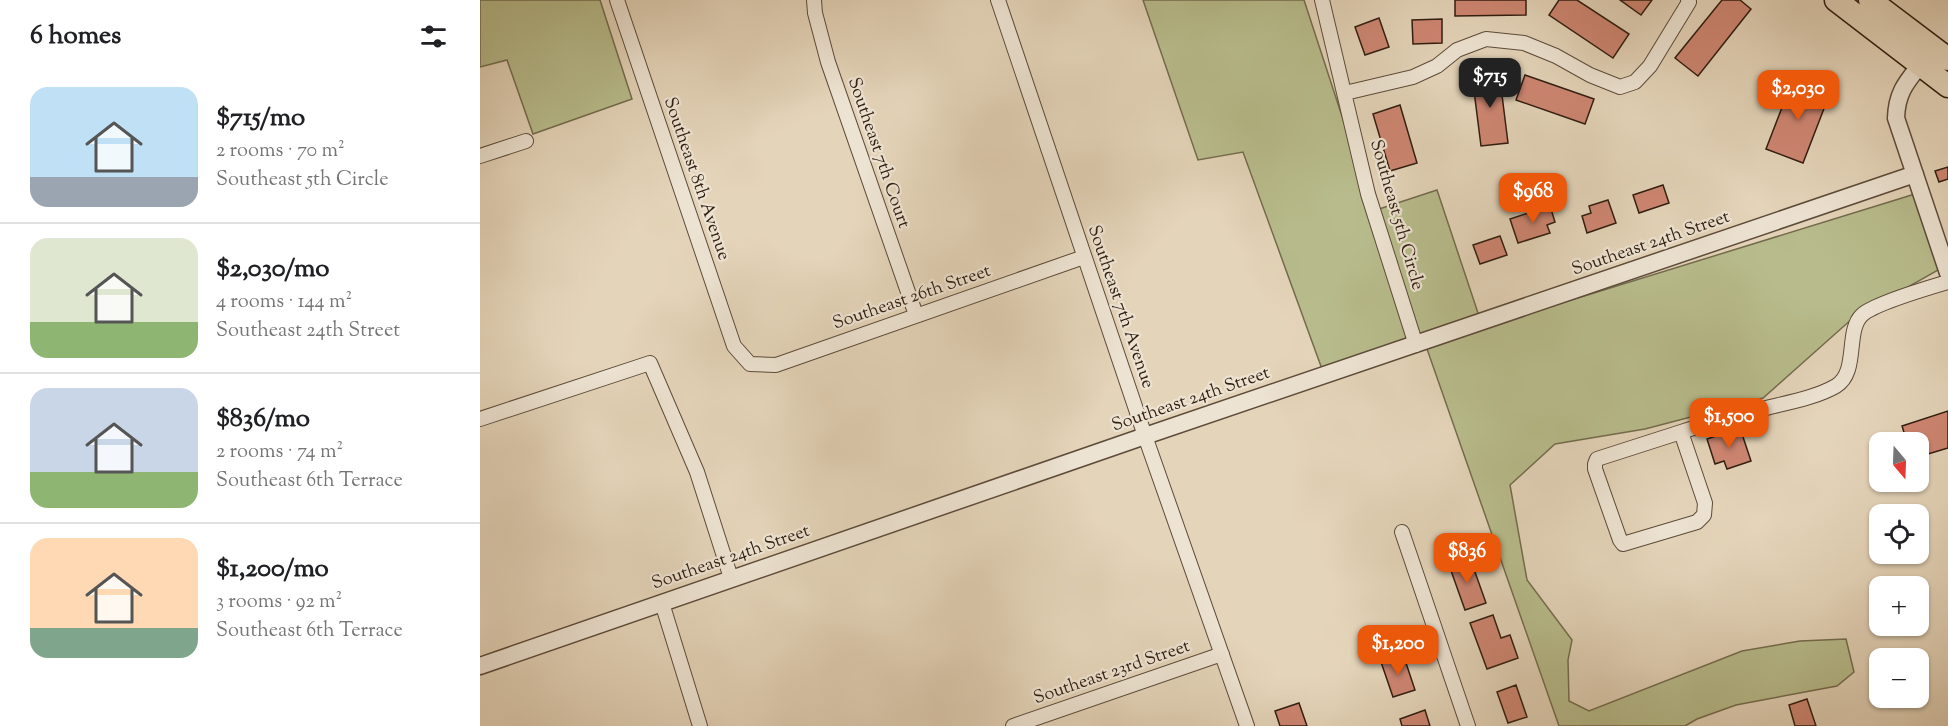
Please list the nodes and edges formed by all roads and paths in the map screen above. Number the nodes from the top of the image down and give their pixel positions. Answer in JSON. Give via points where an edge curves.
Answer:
{"nodes":[{"id":1,"x":617,"y":0,"type":"edge"},
{"id":2,"x":814,"y":0,"type":"edge"},
{"id":3,"x":998,"y":0,"type":"edge"},
{"id":4,"x":1322,"y":0,"type":"edge"},
{"id":5,"x":1688,"y":0,"type":"edge"},
{"id":6,"x":1836,"y":0,"type":"edge"},
{"id":7,"x":1870,"y":0,"type":"edge"},
{"id":8,"x":1934,"y":58,"type":"edge"},
{"id":9,"x":1948,"y":86,"type":"edge"},
{"id":10,"x":1344,"y":93,"type":"junction"},
{"id":11,"x":526,"y":141,"type":"dead end"},
{"id":12,"x":480,"y":156,"type":"edge"},
{"id":13,"x":1915,"y":174,"type":"junction"},
{"id":14,"x":1084,"y":257,"type":"junction"},
{"id":15,"x":1948,"y":273,"type":"edge"},
{"id":16,"x":1948,"y":282,"type":"edge"},
{"id":17,"x":916,"y":315,"type":"junction"},
{"id":18,"x":1416,"y":345,"type":"junction"},
{"id":19,"x":750,"y":364,"type":"joint"},
{"id":20,"x":480,"y":419,"type":"edge"},
{"id":21,"x":1681,"y":432,"type":"junction"},
{"id":22,"x":1144,"y":436,"type":"junction"},
{"id":23,"x":1402,"y":532,"type":"dead end"},
{"id":24,"x":731,"y":578,"type":"junction"},
{"id":25,"x":662,"y":603,"type":"junction"},
{"id":26,"x":1222,"y":654,"type":"junction"},
{"id":27,"x":480,"y":666,"type":"edge"},
{"id":28,"x":1029,"y":723,"type":"edge"},
{"id":29,"x":700,"y":726,"type":"edge"},
{"id":30,"x":1013,"y":726,"type":"edge"},
{"id":31,"x":1247,"y":726,"type":"edge"},
{"id":32,"x":1468,"y":726,"type":"edge"}],
"edges":[{"from":1,"to":19,"type":"street","name":"Southeast 8th Avenue","via":[[734,346]]},
{"from":2,"to":17,"type":"street","name":"Southeast 7th Court","via":[[828,62]]},
{"from":3,"to":14,"type":"street","name":"Southeast 7th Avenue"},
{"from":4,"to":10,"type":"street","name":"Southeast 5th Circle"},
{"from":5,"to":10,"type":"street","via":[[1650,66],[1635,82],[1620,87],[1524,43],[1486,39],[1457,50],[1437,66],[1413,77]]},
{"from":6,"to":8,"type":"highway"},
{"from":7,"to":8,"type":"highway"},
{"from":8,"to":9,"type":"highway"},
{"from":8,"to":13,"type":"street","via":[[1902,88],[1896,101],[1896,118]]},
{"from":10,"to":18,"type":"street","name":"Southeast 5th Circle","via":[[1368,194]]},
{"from":11,"to":12,"type":"street"},
{"from":13,"to":15,"type":"street"},
{"from":13,"to":18,"type":"street","name":"Southeast 24th Street"},
{"from":14,"to":17,"type":"street","name":"Southeast 26th Street"},
{"from":14,"to":22,"type":"street","name":"Southeast 7th Avenue"},
{"from":16,"to":21,"type":"street","via":[[1862,315],[1856,325],[1848,370],[1837,385],[1785,404]]},
{"from":17,"to":19,"type":"street","name":"Southeast 26th Street","via":[[776,364]]},
{"from":18,"to":22,"type":"street","name":"Southeast 24th Street"},
{"from":20,"to":24,"type":"street","via":[[650,363],[697,472]]},
{"from":21,"to":21,"type":"street","via":[[1706,503],[1704,515],[1697,522],[1623,544],[1595,464],[1597,459]]},
{"from":22,"to":24,"type":"street","name":"Southeast 24th Street"},
{"from":22,"to":26,"type":"street","name":"Southeast 7th Avenue"},
{"from":23,"to":32,"type":"street"},
{"from":24,"to":25,"type":"street","name":"Southeast 24th Street"},
{"from":25,"to":27,"type":"street","name":"Southeast 24th Street"},
{"from":25,"to":29,"type":"street"},
{"from":26,"to":28,"type":"street","name":"Southeast 23rd Street"},
{"from":26,"to":31,"type":"street","name":"Southeast 7th Avenue"},
{"from":28,"to":30,"type":"street","name":"Southeast 23rd Street"}]}
